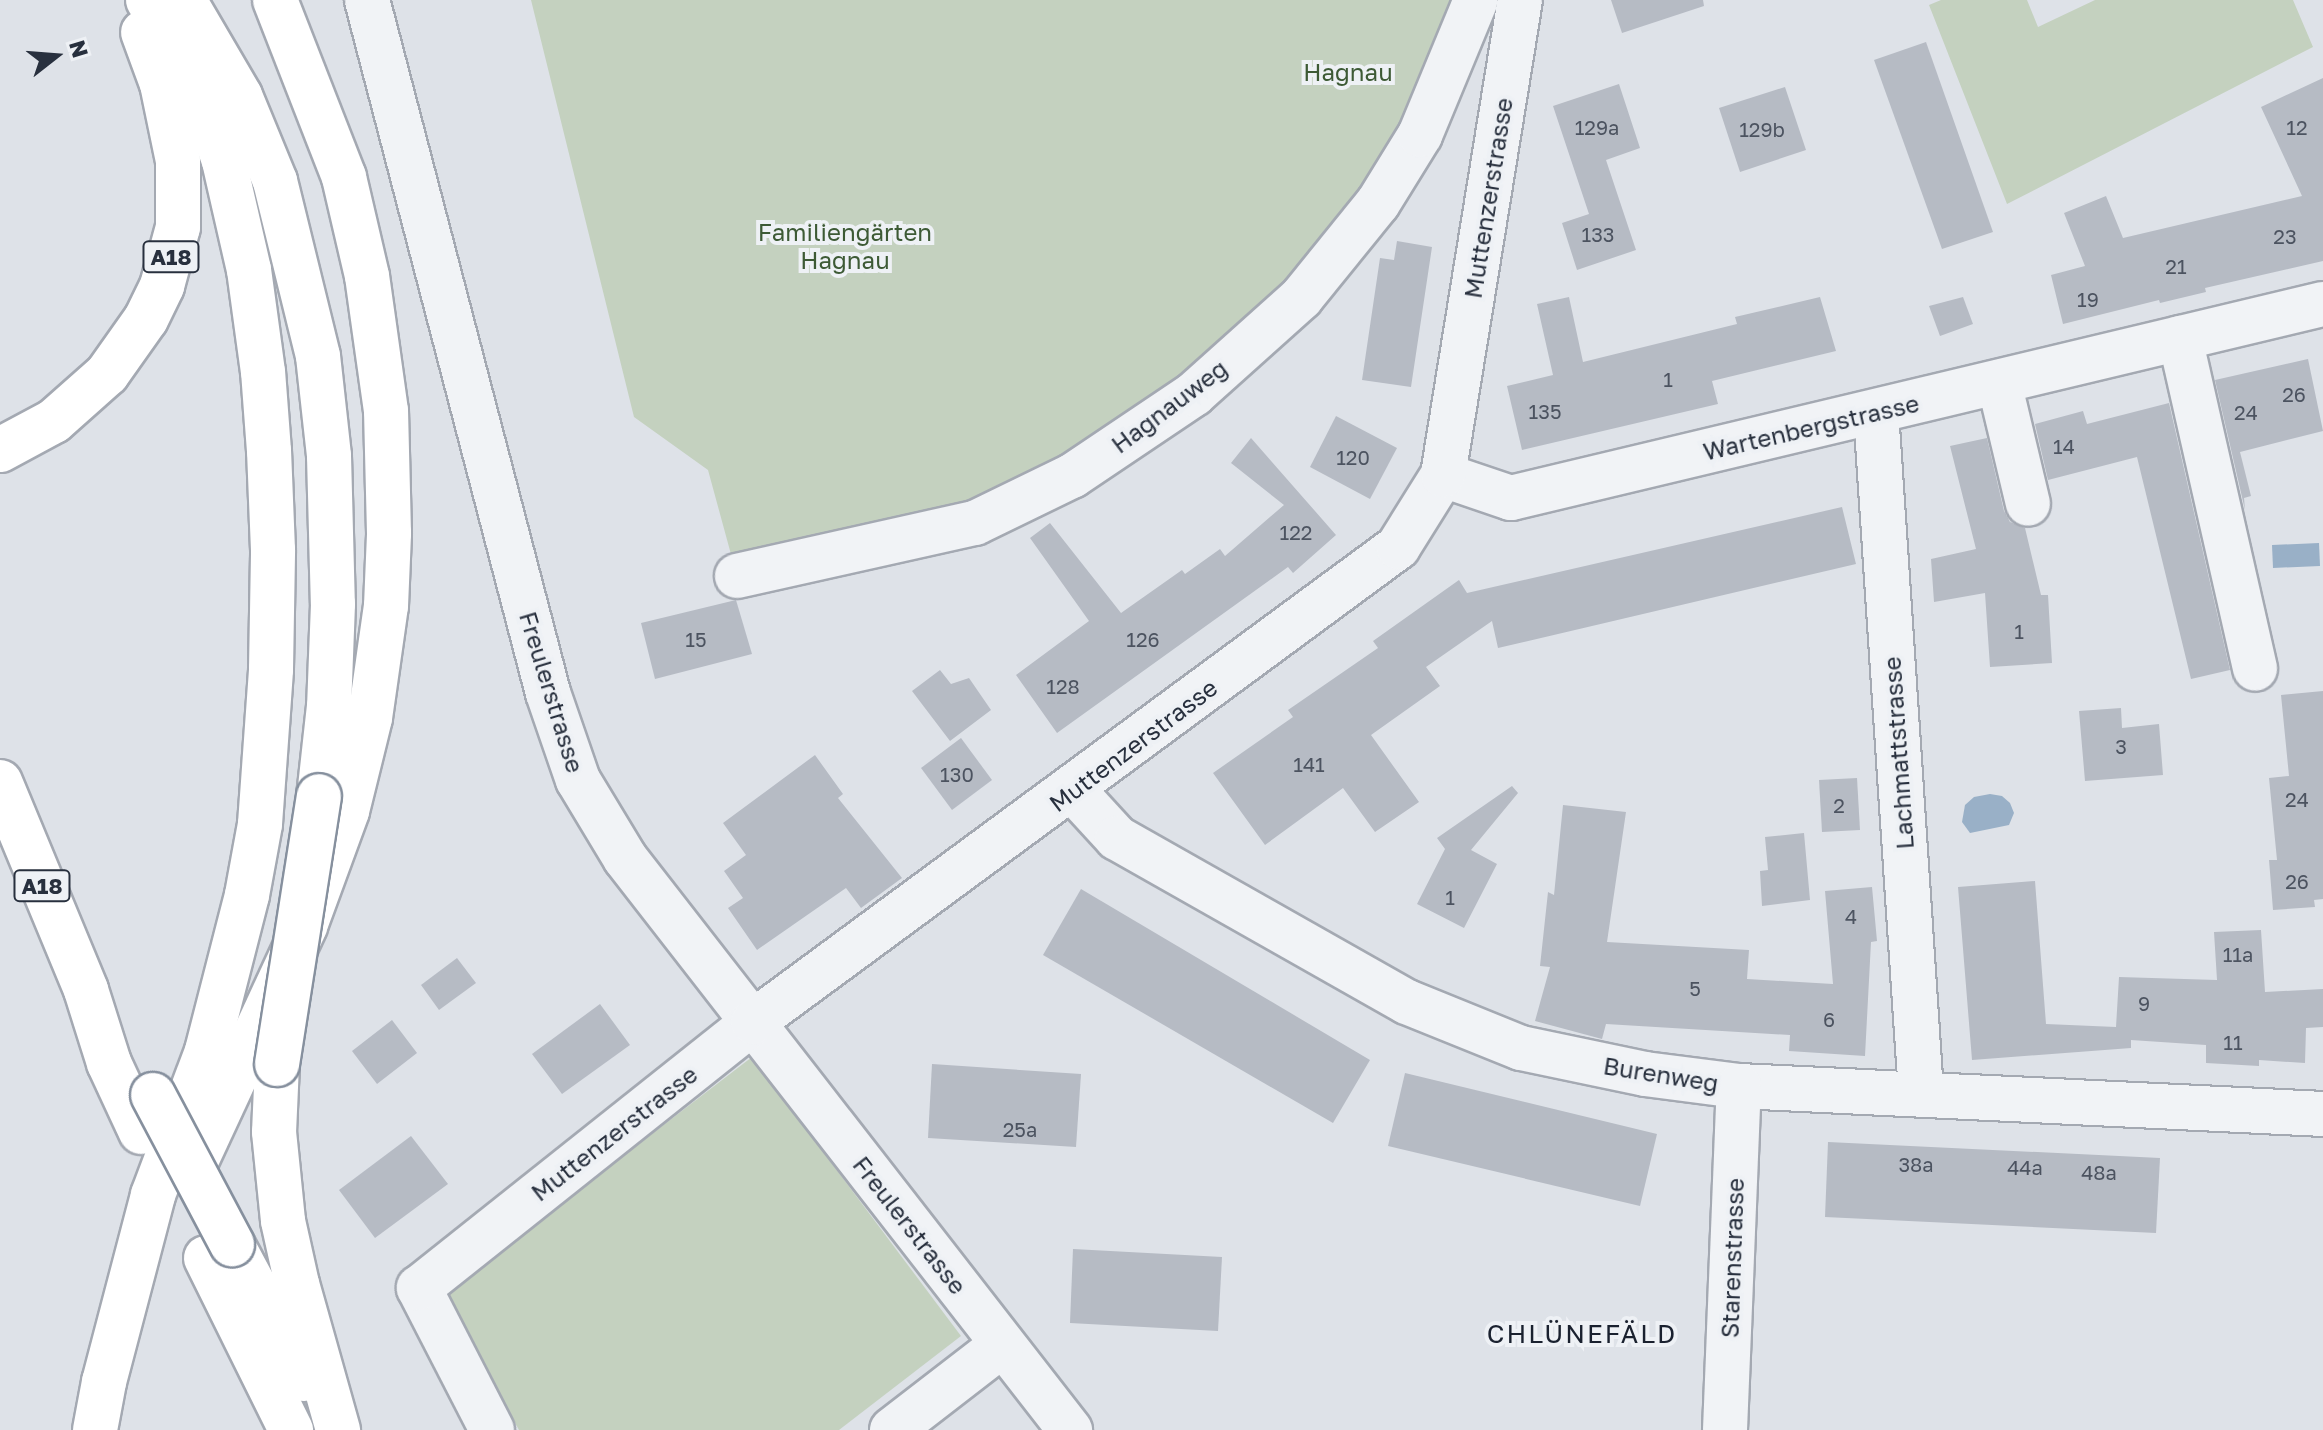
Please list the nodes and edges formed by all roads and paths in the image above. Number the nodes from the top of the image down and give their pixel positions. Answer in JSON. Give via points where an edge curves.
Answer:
{"nodes":[{"id":1,"x":126,"y":0,"type":"edge"},
{"id":2,"x":148,"y":0,"type":"edge"},
{"id":3,"x":184,"y":0,"type":"edge"},
{"id":4,"x":275,"y":0,"type":"edge"},
{"id":5,"x":367,"y":0,"type":"edge"},
{"id":6,"x":1476,"y":0,"type":"edge"},
{"id":7,"x":1520,"y":0,"type":"edge"},
{"id":8,"x":2323,"y":304,"type":"edge"},
{"id":9,"x":2180,"y":338,"type":"junction"},
{"id":10,"x":1999,"y":382,"type":"junction"},
{"id":11,"x":1876,"y":412,"type":"junction"},
{"id":12,"x":0,"y":450,"type":"edge"},
{"id":13,"x":1443,"y":475,"type":"junction"},
{"id":14,"x":2028,"y":504,"type":"dead end"},
{"id":15,"x":737,"y":576,"type":"dead end"},
{"id":16,"x":2255,"y":669,"type":"dead end"},
{"id":17,"x":0,"y":782,"type":"edge"},
{"id":18,"x":1073,"y":790,"type":"junction"},
{"id":19,"x":753,"y":1022,"type":"junction"},
{"id":20,"x":1739,"y":1086,"type":"junction"},
{"id":21,"x":1921,"y":1094,"type":"junction"},
{"id":22,"x":2323,"y":1114,"type":"edge"},
{"id":23,"x":219,"y":1251,"type":"junction"},
{"id":24,"x":120,"y":1322,"type":"junction"},
{"id":25,"x":1002,"y":1345,"type":"junction"},
{"id":26,"x":95,"y":1430,"type":"edge"},
{"id":27,"x":291,"y":1430,"type":"edge"},
{"id":28,"x":332,"y":1430,"type":"edge"},
{"id":29,"x":338,"y":1430,"type":"edge"},
{"id":30,"x":492,"y":1430,"type":"edge"},
{"id":31,"x":892,"y":1430,"type":"edge"},
{"id":32,"x":1070,"y":1430,"type":"edge"},
{"id":33,"x":1725,"y":1430,"type":"edge"}],
"edges":[{"from":1,"to":12,"type":"highway","number":"A18","via":[[156,61],[171,117],[179,194],[171,257],[146,319],[107,374],[54,421]]},
{"from":2,"to":24,"type":"highway","via":[[176,45],[210,119],[249,270],[269,451],[271,669],[260,824],[241,921],[207,1051],[153,1195]]},
{"from":3,"to":29,"type":"highway","bridge":true,"via":[[240,96],[275,181],[318,356],[329,456],[329,706],[277,1064],[274,1132],[283,1221]]},
{"from":4,"to":24,"type":"highway","via":[[344,177],[365,265],[386,411],[386,606],[359,766],[315,899]]},
{"from":5,"to":19,"type":"street","name":"Freulerstrasse","via":[[548,693],[578,780],[619,851]]},
{"from":6,"to":15,"type":"street","name":"Hagnauweg","via":[[1420,135],[1378,203],[1301,298],[1194,394],[1072,476],[975,523]]},
{"from":7,"to":13,"type":"street","name":"Muttenzerstrasse"},
{"from":8,"to":9,"type":"street","name":"Wartenbergstrasse"},
{"from":9,"to":10,"type":"street","name":"Wartenbergstrasse"},
{"from":9,"to":16,"type":"street"},
{"from":10,"to":11,"type":"street","name":"Wartenbergstrasse"},
{"from":10,"to":14,"type":"street"},
{"from":11,"to":13,"type":"street","name":"Wartenbergstrasse","via":[[1511,498]]},
{"from":11,"to":21,"type":"street","name":"Lachmattstrasse"},
{"from":13,"to":18,"type":"street","name":"Muttenzerstrasse","via":[[1398,547]]},
{"from":17,"to":23,"type":"highway","number":"A18","bridge":true,"via":[[86,990],[123,1042],[147,1114]]},
{"from":18,"to":19,"type":"street","name":"Muttenzerstrasse"},
{"from":18,"to":20,"type":"street","name":"Burenweg","via":[[1117,838],[1407,1002],[1521,1048],[1645,1074]]},
{"from":19,"to":25,"type":"street","name":"Freulerstrasse"},
{"from":19,"to":30,"type":"street","name":"Muttenzerstrasse","via":[[419,1288]]},
{"from":20,"to":21,"type":"street","name":"Burenweg"},
{"from":20,"to":33,"type":"street","name":"Starenstrasse"},
{"from":21,"to":22,"type":"street","name":"Burenweg"},
{"from":23,"to":27,"type":"highway"},
{"from":23,"to":28,"type":"highway"},
{"from":24,"to":26,"type":"highway"},
{"from":25,"to":31,"type":"street"},
{"from":25,"to":32,"type":"street","name":"Freulerstrasse"}]}
